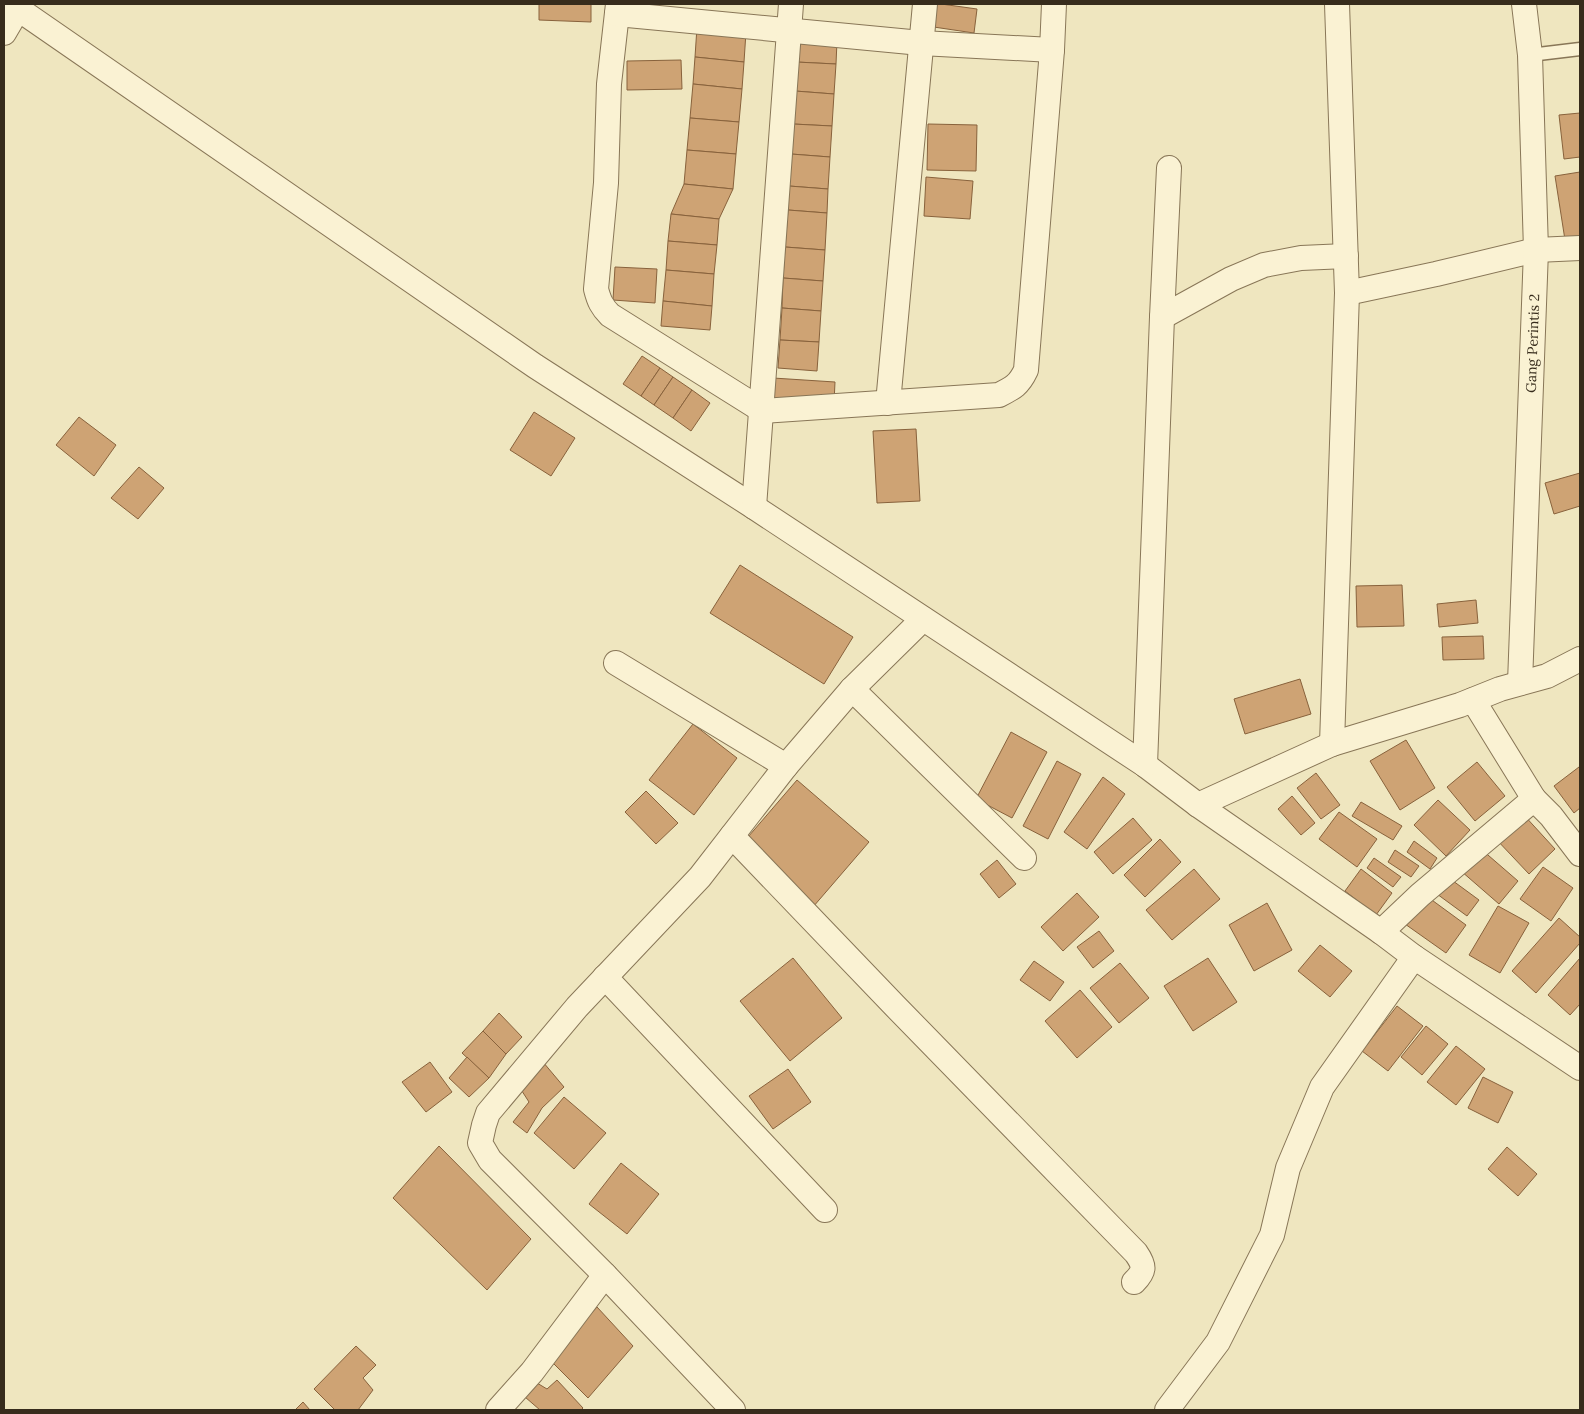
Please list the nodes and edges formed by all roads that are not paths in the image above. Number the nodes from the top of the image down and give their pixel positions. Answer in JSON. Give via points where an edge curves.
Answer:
{"nodes":[{"id":1,"x":791,"y":4,"type":"edge"},
{"id":2,"x":925,"y":4,"type":"edge"},
{"id":3,"x":1054,"y":4,"type":"edge"},
{"id":4,"x":1337,"y":4,"type":"edge"},
{"id":5,"x":1524,"y":4,"type":"edge"},
{"id":6,"x":14,"y":6,"type":"edge"},
{"id":7,"x":617,"y":9,"type":"edge"},
{"id":8,"x":788,"y":31,"type":"junction"},
{"id":9,"x":4,"y":32,"type":"edge"},
{"id":10,"x":921,"y":43,"type":"junction"},
{"id":11,"x":1580,"y":49,"type":"edge"},
{"id":12,"x":1052,"y":50,"type":"junction"},
{"id":13,"x":1530,"y":54,"type":"junction"},
{"id":14,"x":1169,"y":168,"type":"dead end"},
{"id":15,"x":1580,"y":248,"type":"edge"},
{"id":16,"x":1536,"y":250,"type":"junction"},
{"id":17,"x":1346,"y":256,"type":"junction"},
{"id":18,"x":1347,"y":293,"type":"junction"},
{"id":19,"x":1162,"y":317,"type":"junction"},
{"id":20,"x":888,"y":403,"type":"junction"},
{"id":21,"x":761,"y":410,"type":"junction"},
{"id":22,"x":754,"y":507,"type":"junction"},
{"id":23,"x":923,"y":619,"type":"junction"},
{"id":24,"x":1580,"y":659,"type":"edge"},
{"id":25,"x":616,"y":663,"type":"dead end"},
{"id":26,"x":1520,"y":683,"type":"junction"},
{"id":27,"x":852,"y":689,"type":"junction"},
{"id":28,"x":1473,"y":700,"type":"junction"},
{"id":29,"x":1332,"y":744,"type":"junction"},
{"id":30,"x":1145,"y":765,"type":"junction"},
{"id":31,"x":786,"y":766,"type":"junction"},
{"id":32,"x":1534,"y":799,"type":"junction"},
{"id":33,"x":1198,"y":805,"type":"junction"},
{"id":34,"x":732,"y":836,"type":"junction"},
{"id":35,"x":1579,"y":849,"type":"edge"},
{"id":36,"x":1024,"y":858,"type":"dead end"},
{"id":37,"x":1381,"y":932,"type":"junction"},
{"id":38,"x":1414,"y":957,"type":"junction"},
{"id":39,"x":605,"y":978,"type":"junction"},
{"id":40,"x":1580,"y":1066,"type":"edge"},
{"id":41,"x":825,"y":1210,"type":"dead end"},
{"id":42,"x":605,"y":1275,"type":"junction"},
{"id":43,"x":1134,"y":1282,"type":"dead end"},
{"id":44,"x":498,"y":1410,"type":"edge"},
{"id":45,"x":734,"y":1410,"type":"edge"},
{"id":46,"x":1167,"y":1410,"type":"edge"}],
"edges":[{"from":1,"to":8,"type":"street"},
{"from":2,"to":10,"type":"street"},
{"from":3,"to":12,"type":"street"},
{"from":4,"to":17,"type":"street"},
{"from":5,"to":13,"type":"street","name":"Gang Perintis 2"},
{"from":6,"to":9,"type":"street"},
{"from":6,"to":22,"type":"street","via":[[535,366]]},
{"from":7,"to":8,"type":"street"},
{"from":7,"to":21,"type":"street","via":[[596,289],[601,306],[610,315]]},
{"from":8,"to":10,"type":"street"},
{"from":8,"to":21,"type":"street"},
{"from":10,"to":12,"type":"street"},
{"from":10,"to":20,"type":"street"},
{"from":11,"to":13,"type":"lane"},
{"from":12,"to":20,"type":"street","via":[[1026,370],[1021,381],[999,395]]},
{"from":13,"to":16,"type":"street","name":"Gang Perintis 2"},
{"from":14,"to":19,"type":"street"},
{"from":15,"to":16,"type":"street"},
{"from":16,"to":18,"type":"street"},
{"from":16,"to":26,"type":"street","name":"Gang Perintis 2"},
{"from":17,"to":18,"type":"street"},
{"from":17,"to":19,"type":"street","via":[[1301,258],[1264,265],[1231,279]]},
{"from":18,"to":29,"type":"street"},
{"from":19,"to":30,"type":"street"},
{"from":20,"to":21,"type":"street"},
{"from":21,"to":22,"type":"street"},
{"from":22,"to":23,"type":"street"},
{"from":23,"to":27,"type":"street"},
{"from":23,"to":30,"type":"street"},
{"from":24,"to":26,"type":"street","via":[[1547,676]]},
{"from":25,"to":31,"type":"street"},
{"from":26,"to":28,"type":"street"},
{"from":27,"to":31,"type":"street"},
{"from":27,"to":36,"type":"street"},
{"from":28,"to":29,"type":"street"},
{"from":28,"to":32,"type":"street"},
{"from":29,"to":33,"type":"street"},
{"from":30,"to":33,"type":"street"},
{"from":31,"to":34,"type":"street"},
{"from":32,"to":35,"type":"street"},
{"from":32,"to":37,"type":"street"},
{"from":33,"to":37,"type":"street"},
{"from":34,"to":39,"type":"street","via":[[700,877]]},
{"from":34,"to":43,"type":"street","via":[[1136,1253],[1143,1268]]},
{"from":37,"to":38,"type":"street"},
{"from":38,"to":40,"type":"street"},
{"from":38,"to":46,"type":"street","via":[[1322,1087],[1288,1168],[1272,1235],[1218,1342]]},
{"from":39,"to":41,"type":"street"},
{"from":39,"to":42,"type":"street","via":[[488,1113],[480,1143],[490,1160]]},
{"from":42,"to":44,"type":"street","via":[[532,1372]]},
{"from":42,"to":45,"type":"street"}]}
